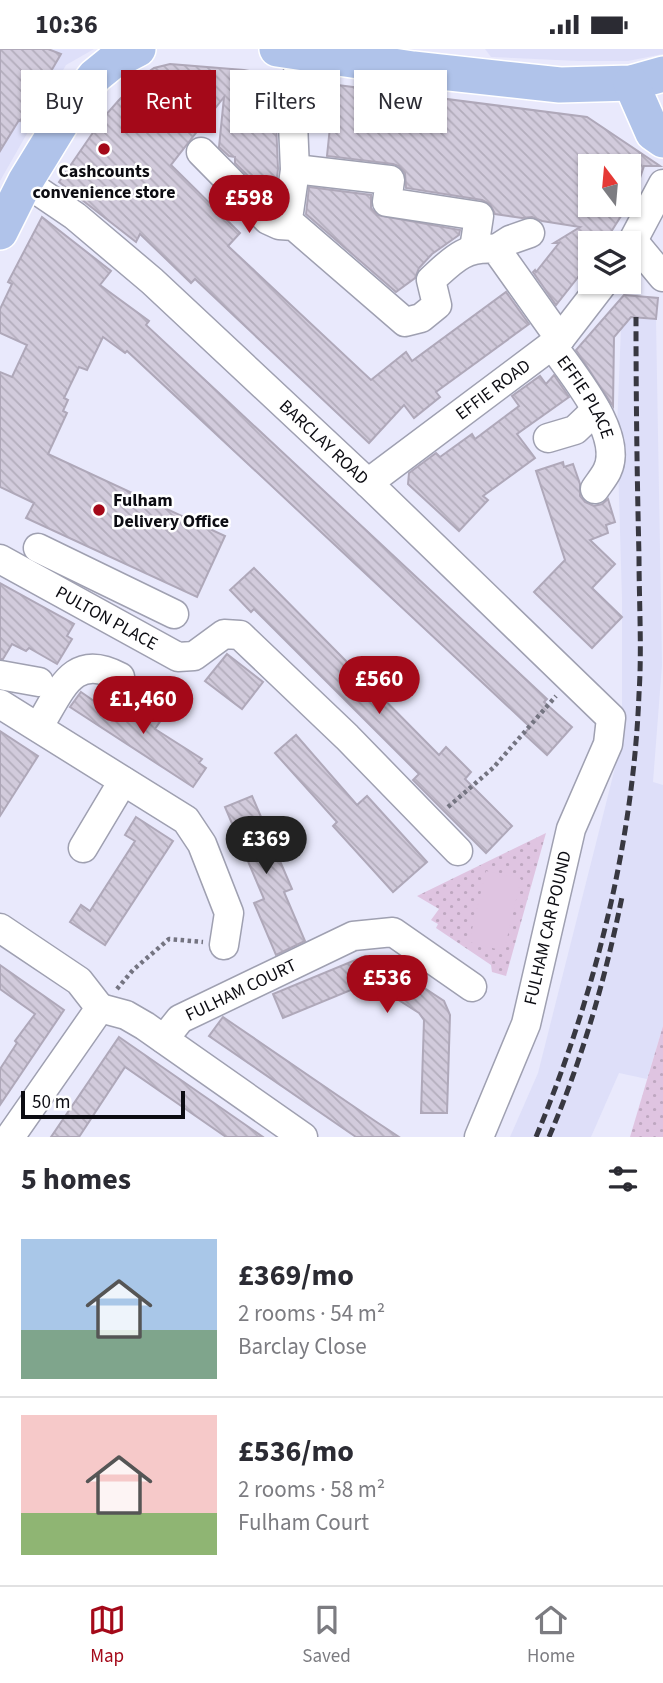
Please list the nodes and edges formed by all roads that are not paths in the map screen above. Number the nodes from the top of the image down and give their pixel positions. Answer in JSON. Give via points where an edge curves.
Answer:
{"nodes":[{"id":1,"x":289,"y":51,"type":"edge"},
{"id":2,"x":119,"y":52,"type":"edge"},
{"id":3,"x":647,"y":79,"type":"edge"},
{"id":4,"x":663,"y":140,"type":"edge"},
{"id":5,"x":201,"y":152,"type":"dead end"},
{"id":6,"x":295,"y":169,"type":"junction"},
{"id":7,"x":25,"y":182,"type":"junction"},
{"id":8,"x":663,"y":184,"type":"edge"},
{"id":9,"x":289,"y":212,"type":"dead end"},
{"id":10,"x":639,"y":231,"type":"edge"},
{"id":11,"x":0,"y":232,"type":"edge"},
{"id":12,"x":530,"y":233,"type":"dead end"},
{"id":13,"x":485,"y":249,"type":"junction"},
{"id":14,"x":641,"y":256,"type":"edge"},
{"id":15,"x":663,"y":277,"type":"edge"},
{"id":16,"x":594,"y":294,"type":"edge"},
{"id":17,"x":544,"y":352,"type":"junction"},
{"id":18,"x":596,"y":410,"type":"junction"},
{"id":19,"x":548,"y":438,"type":"dead end"},
{"id":20,"x":368,"y":483,"type":"junction"},
{"id":21,"x":594,"y":489,"type":"dead end"},
{"id":22,"x":38,"y":548,"type":"dead end"},
{"id":23,"x":0,"y":559,"type":"edge"},
{"id":24,"x":82,"y":569,"type":"junction"},
{"id":25,"x":68,"y":597,"type":"junction"},
{"id":26,"x":174,"y":614,"type":"dead end"},
{"id":27,"x":0,"y":675,"type":"edge"},
{"id":28,"x":120,"y":677,"type":"dead end"},
{"id":29,"x":39,"y":682,"type":"dead end"},
{"id":30,"x":0,"y":703,"type":"edge"},
{"id":31,"x":611,"y":718,"type":"joint"},
{"id":32,"x":39,"y":726,"type":"junction"},
{"id":33,"x":123,"y":781,"type":"junction"},
{"id":34,"x":83,"y":848,"type":"dead end"},
{"id":35,"x":458,"y":851,"type":"dead end"},
{"id":36,"x":0,"y":928,"type":"edge"},
{"id":37,"x":224,"y":945,"type":"road end"},
{"id":38,"x":472,"y":987,"type":"dead end"},
{"id":39,"x":100,"y":1008,"type":"junction"},
{"id":40,"x":163,"y":1039,"type":"junction"},
{"id":41,"x":10,"y":1137,"type":"edge"},
{"id":42,"x":303,"y":1137,"type":"edge"},
{"id":43,"x":479,"y":1137,"type":"edge"}],
"edges":[{"from":1,"to":3,"type":"main road","via":[[467,76],[572,85]]},
{"from":1,"to":6,"type":"street"},
{"from":2,"to":7,"type":"main road","via":[[71,107]]},
{"from":3,"to":4,"type":"main road","via":[[653,132]]},
{"from":5,"to":13,"type":"street","via":[[268,221],[294,226],[405,322],[421,318],[437,305],[431,280],[466,251]]},
{"from":6,"to":9,"type":"street"},
{"from":6,"to":13,"type":"street","via":[[390,180],[387,202],[479,216]]},
{"from":7,"to":11,"type":"main road"},
{"from":7,"to":20,"type":"street","name":"BARCLAY ROAD","via":[[75,216],[152,281]]},
{"from":8,"to":10,"type":"street"},
{"from":12,"to":13,"type":"street"},
{"from":13,"to":17,"type":"street","name":"EFFIE PLACE"},
{"from":14,"to":15,"type":"street"},
{"from":16,"to":17,"type":"street","name":"EFFIE ROAD"},
{"from":17,"to":18,"type":"street","name":"EFFIE PLACE"},
{"from":17,"to":20,"type":"street","name":"EFFIE ROAD"},
{"from":18,"to":19,"type":"street","via":[[575,430]]},
{"from":18,"to":21,"type":"street","name":"EFFIE PLACE","via":[[610,451],[608,470]]},
{"from":20,"to":31,"type":"street","name":"BARCLAY ROAD"},
{"from":22,"to":24,"type":"street"},
{"from":23,"to":25,"type":"street","name":"PULTON PLACE"},
{"from":24,"to":25,"type":"street"},
{"from":24,"to":26,"type":"street"},
{"from":25,"to":35,"type":"street","name":"PULTON PLACE","via":[[178,657],[194,656],[224,634],[240,635]]},
{"from":27,"to":29,"type":"street"},
{"from":28,"to":32,"type":"street","via":[[95,667],[70,676]]},
{"from":30,"to":32,"type":"street"},
{"from":31,"to":43,"type":"street","name":"FULHAM CAR POUND","via":[[608,744],[571,829],[526,1024]]},
{"from":32,"to":33,"type":"street"},
{"from":33,"to":34,"type":"street"},
{"from":33,"to":37,"type":"street","via":[[186,820],[202,844],[229,913]]},
{"from":36,"to":39,"type":"street","via":[[79,981]]},
{"from":38,"to":40,"type":"street","name":"FULHAM COURT","via":[[393,932],[353,936],[180,1019]]},
{"from":39,"to":40,"type":"street","via":[[126,1015]]},
{"from":39,"to":41,"type":"street"},
{"from":40,"to":42,"type":"street"}]}
